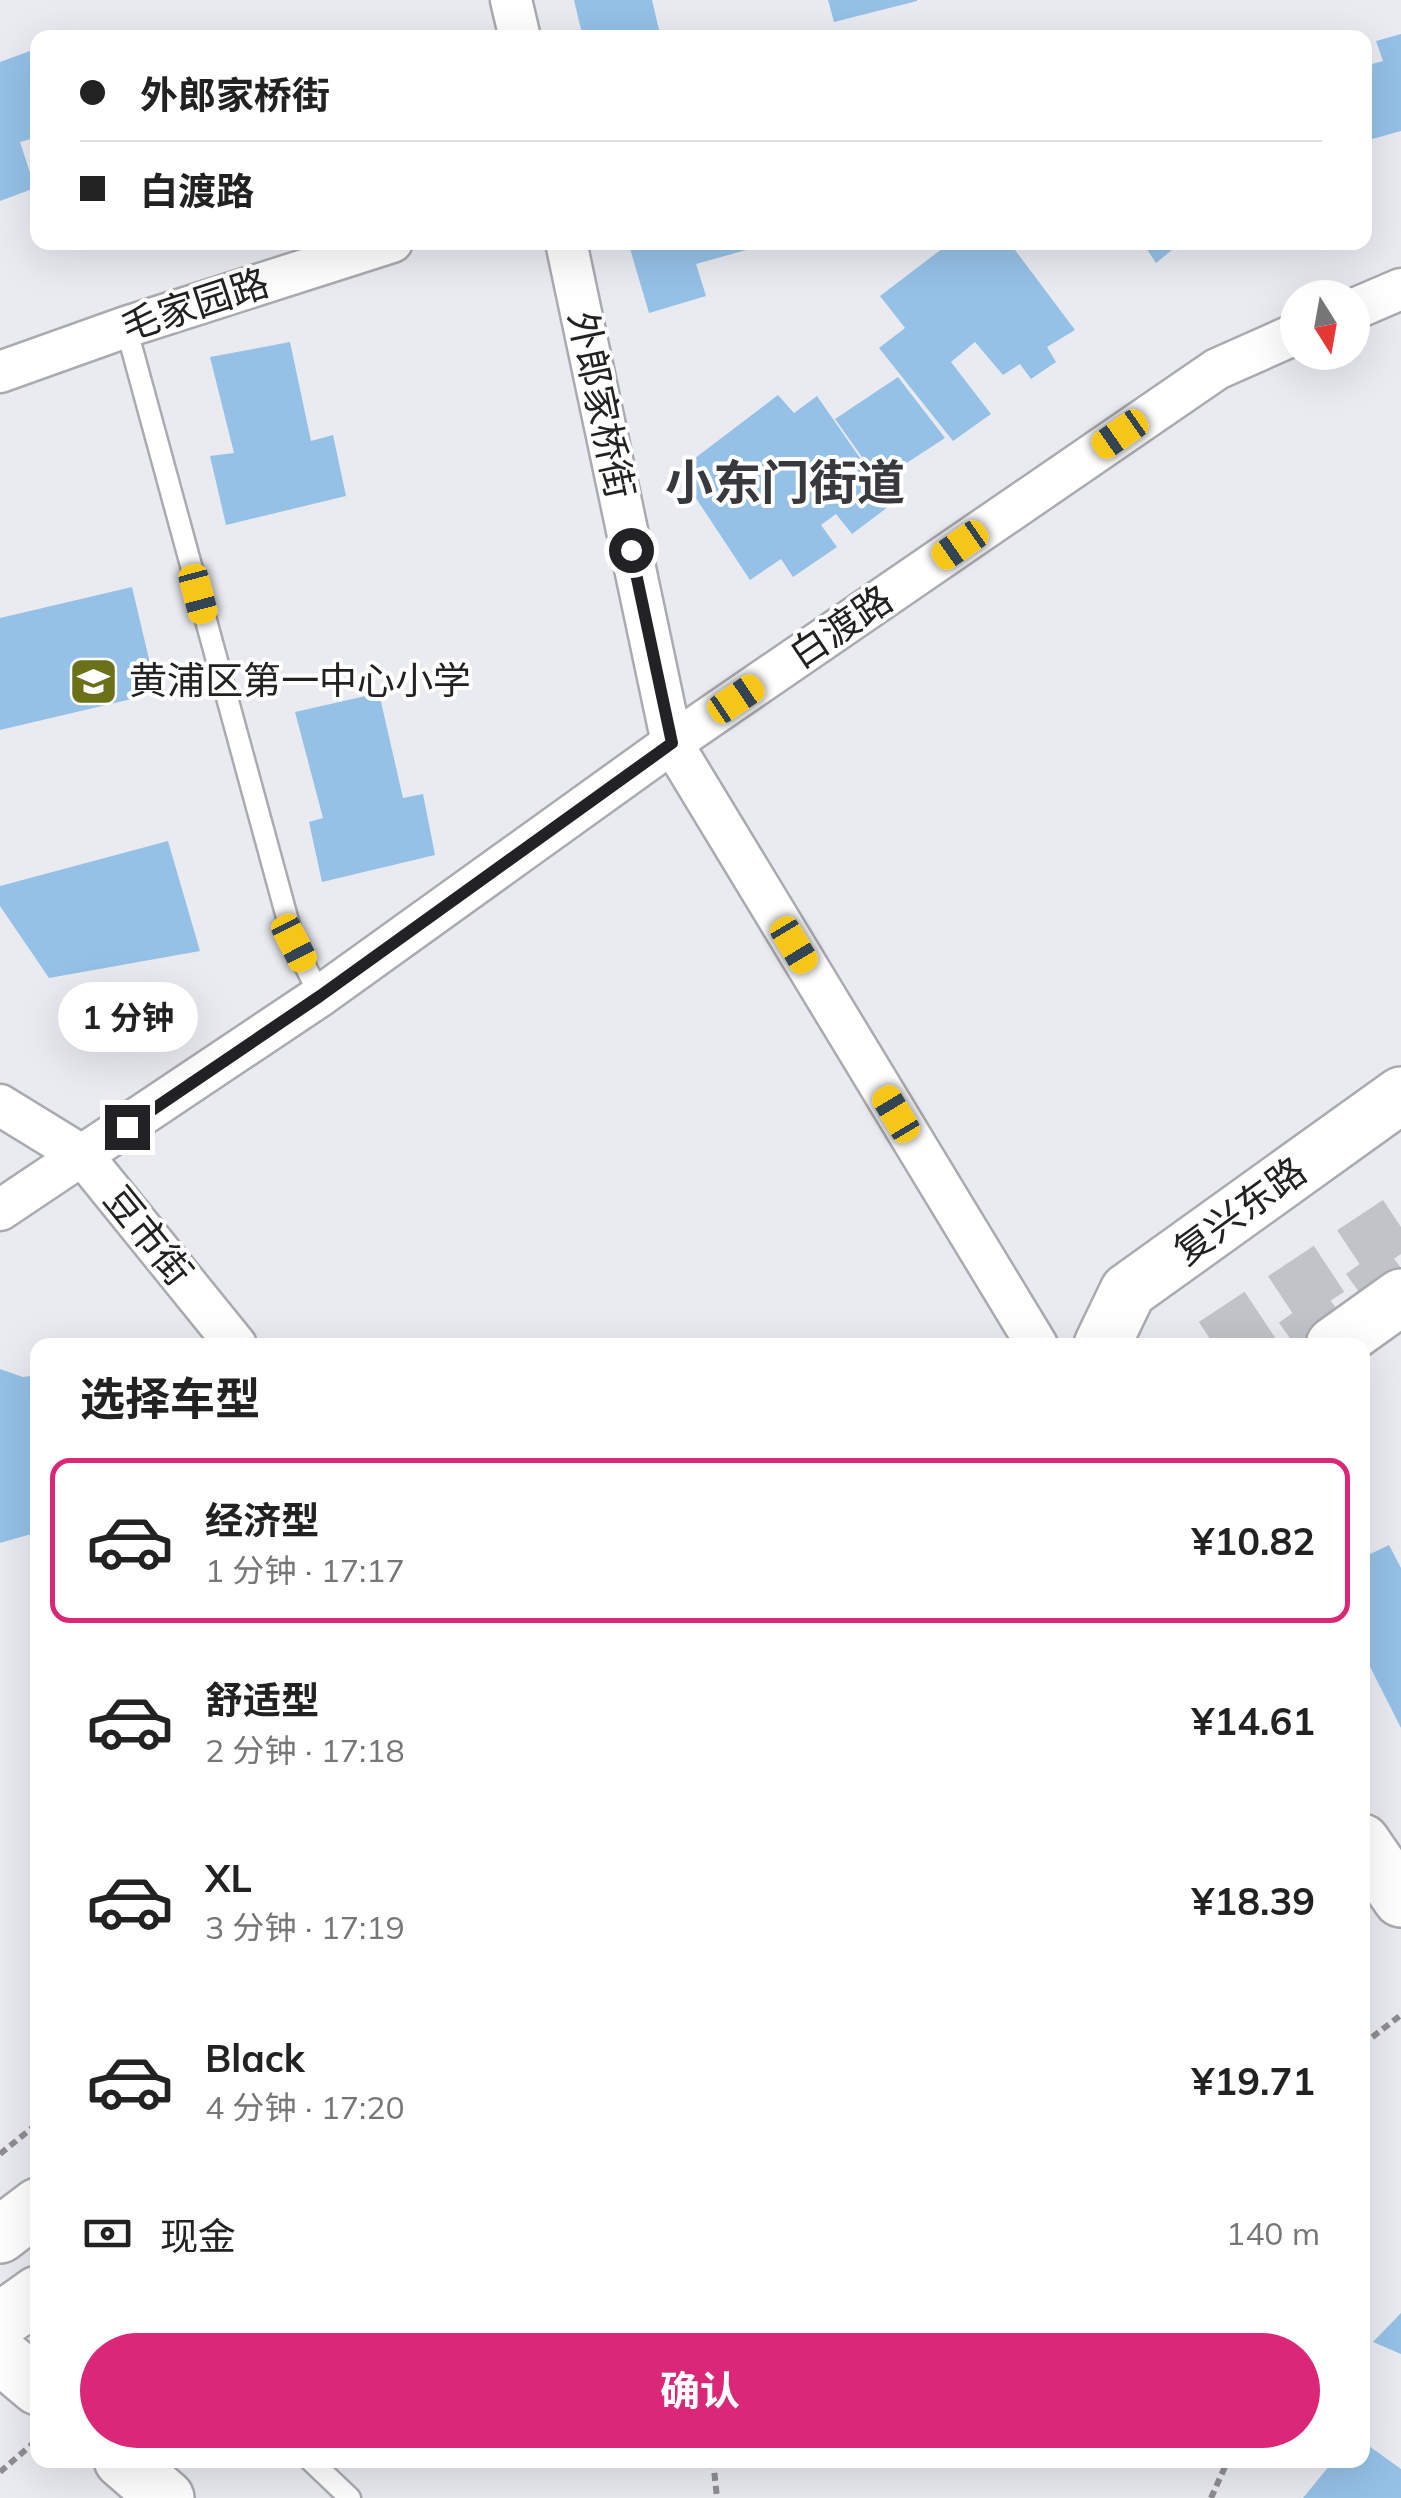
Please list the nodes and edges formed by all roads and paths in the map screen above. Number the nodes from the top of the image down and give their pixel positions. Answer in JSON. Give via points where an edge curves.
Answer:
{"nodes":[{"id":1,"x":511,"y":0,"type":"edge"},
{"id":2,"x":518,"y":30,"type":"edge"},
{"id":3,"x":367,"y":250,"type":"edge"},
{"id":4,"x":568,"y":250,"type":"edge"},
{"id":5,"x":1399,"y":295,"type":"edge"},
{"id":6,"x":1370,"y":304,"type":"edge"},
{"id":7,"x":126,"y":326,"type":"junction"},
{"id":8,"x":1280,"y":342,"type":"edge"},
{"id":9,"x":0,"y":372,"type":"edge"},
{"id":10,"x":672,"y":743,"type":"junction"},
{"id":11,"x":320,"y":996,"type":"junction"},
{"id":12,"x":1401,"y":1095,"type":"edge"},
{"id":13,"x":0,"y":1104,"type":"edge"},
{"id":14,"x":83,"y":1156,"type":"junction"},
{"id":15,"x":0,"y":1210,"type":"edge"},
{"id":16,"x":1401,"y":1297,"type":"edge"},
{"id":17,"x":230,"y":1338,"type":"edge"},
{"id":18,"x":1033,"y":1338,"type":"edge"},
{"id":19,"x":1105,"y":1338,"type":"edge"},
{"id":20,"x":1344,"y":1338,"type":"edge"},
{"id":21,"x":1370,"y":1854,"type":"edge"},
{"id":22,"x":1401,"y":1899,"type":"edge"},
{"id":23,"x":1401,"y":2015,"type":"edge"},
{"id":24,"x":1370,"y":2039,"type":"edge"},
{"id":25,"x":30,"y":2130,"type":"edge"},
{"id":26,"x":0,"y":2154,"type":"edge"},
{"id":27,"x":30,"y":2212,"type":"edge"},
{"id":28,"x":0,"y":2235,"type":"edge"},
{"id":29,"x":30,"y":2300,"type":"edge"},
{"id":30,"x":0,"y":2321,"type":"edge"},
{"id":31,"x":0,"y":2355,"type":"edge"},
{"id":32,"x":30,"y":2381,"type":"edge"},
{"id":33,"x":30,"y":2446,"type":"edge"},
{"id":34,"x":131,"y":2468,"type":"edge"},
{"id":35,"x":318,"y":2468,"type":"edge"},
{"id":36,"x":714,"y":2468,"type":"edge"},
{"id":37,"x":1225,"y":2468,"type":"edge"},
{"id":38,"x":0,"y":2472,"type":"edge"},
{"id":39,"x":166,"y":2498,"type":"edge"},
{"id":40,"x":350,"y":2498,"type":"edge"},
{"id":41,"x":717,"y":2498,"type":"edge"},
{"id":42,"x":1212,"y":2498,"type":"edge"}],
"edges":[{"from":1,"to":2,"type":"street"},
{"from":3,"to":7,"type":"street","name":"毛家园路"},
{"from":4,"to":10,"type":"street","name":"外郎家桥街"},
{"from":5,"to":6,"type":"street"},
{"from":7,"to":9,"type":"street","name":"毛家园路"},
{"from":7,"to":11,"type":"lane","via":[[294,943]]},
{"from":8,"to":10,"type":"street","name":"白渡路","via":[[1217,368]]},
{"from":10,"to":11,"type":"street","name":"白渡路"},
{"from":10,"to":18,"type":"street","name":"外郎家桥街"},
{"from":11,"to":14,"type":"street","name":"白渡路"},
{"from":12,"to":19,"type":"main road","name":"复兴东路","via":[[1128,1291]]},
{"from":13,"to":14,"type":"street","name":"豆市街"},
{"from":14,"to":15,"type":"street","name":"白渡路"},
{"from":14,"to":17,"type":"street","name":"豆市街"},
{"from":16,"to":20,"type":"main road"},
{"from":21,"to":22,"type":"main road"},
{"from":23,"to":24,"type":"path"},
{"from":25,"to":26,"type":"path"},
{"from":27,"to":28,"type":"main road"},
{"from":29,"to":30,"type":"main road"},
{"from":31,"to":32,"type":"main road"},
{"from":33,"to":38,"type":"path"},
{"from":34,"to":39,"type":"main road"},
{"from":35,"to":40,"type":"lane"},
{"from":36,"to":41,"type":"path"},
{"from":37,"to":42,"type":"path"}]}
